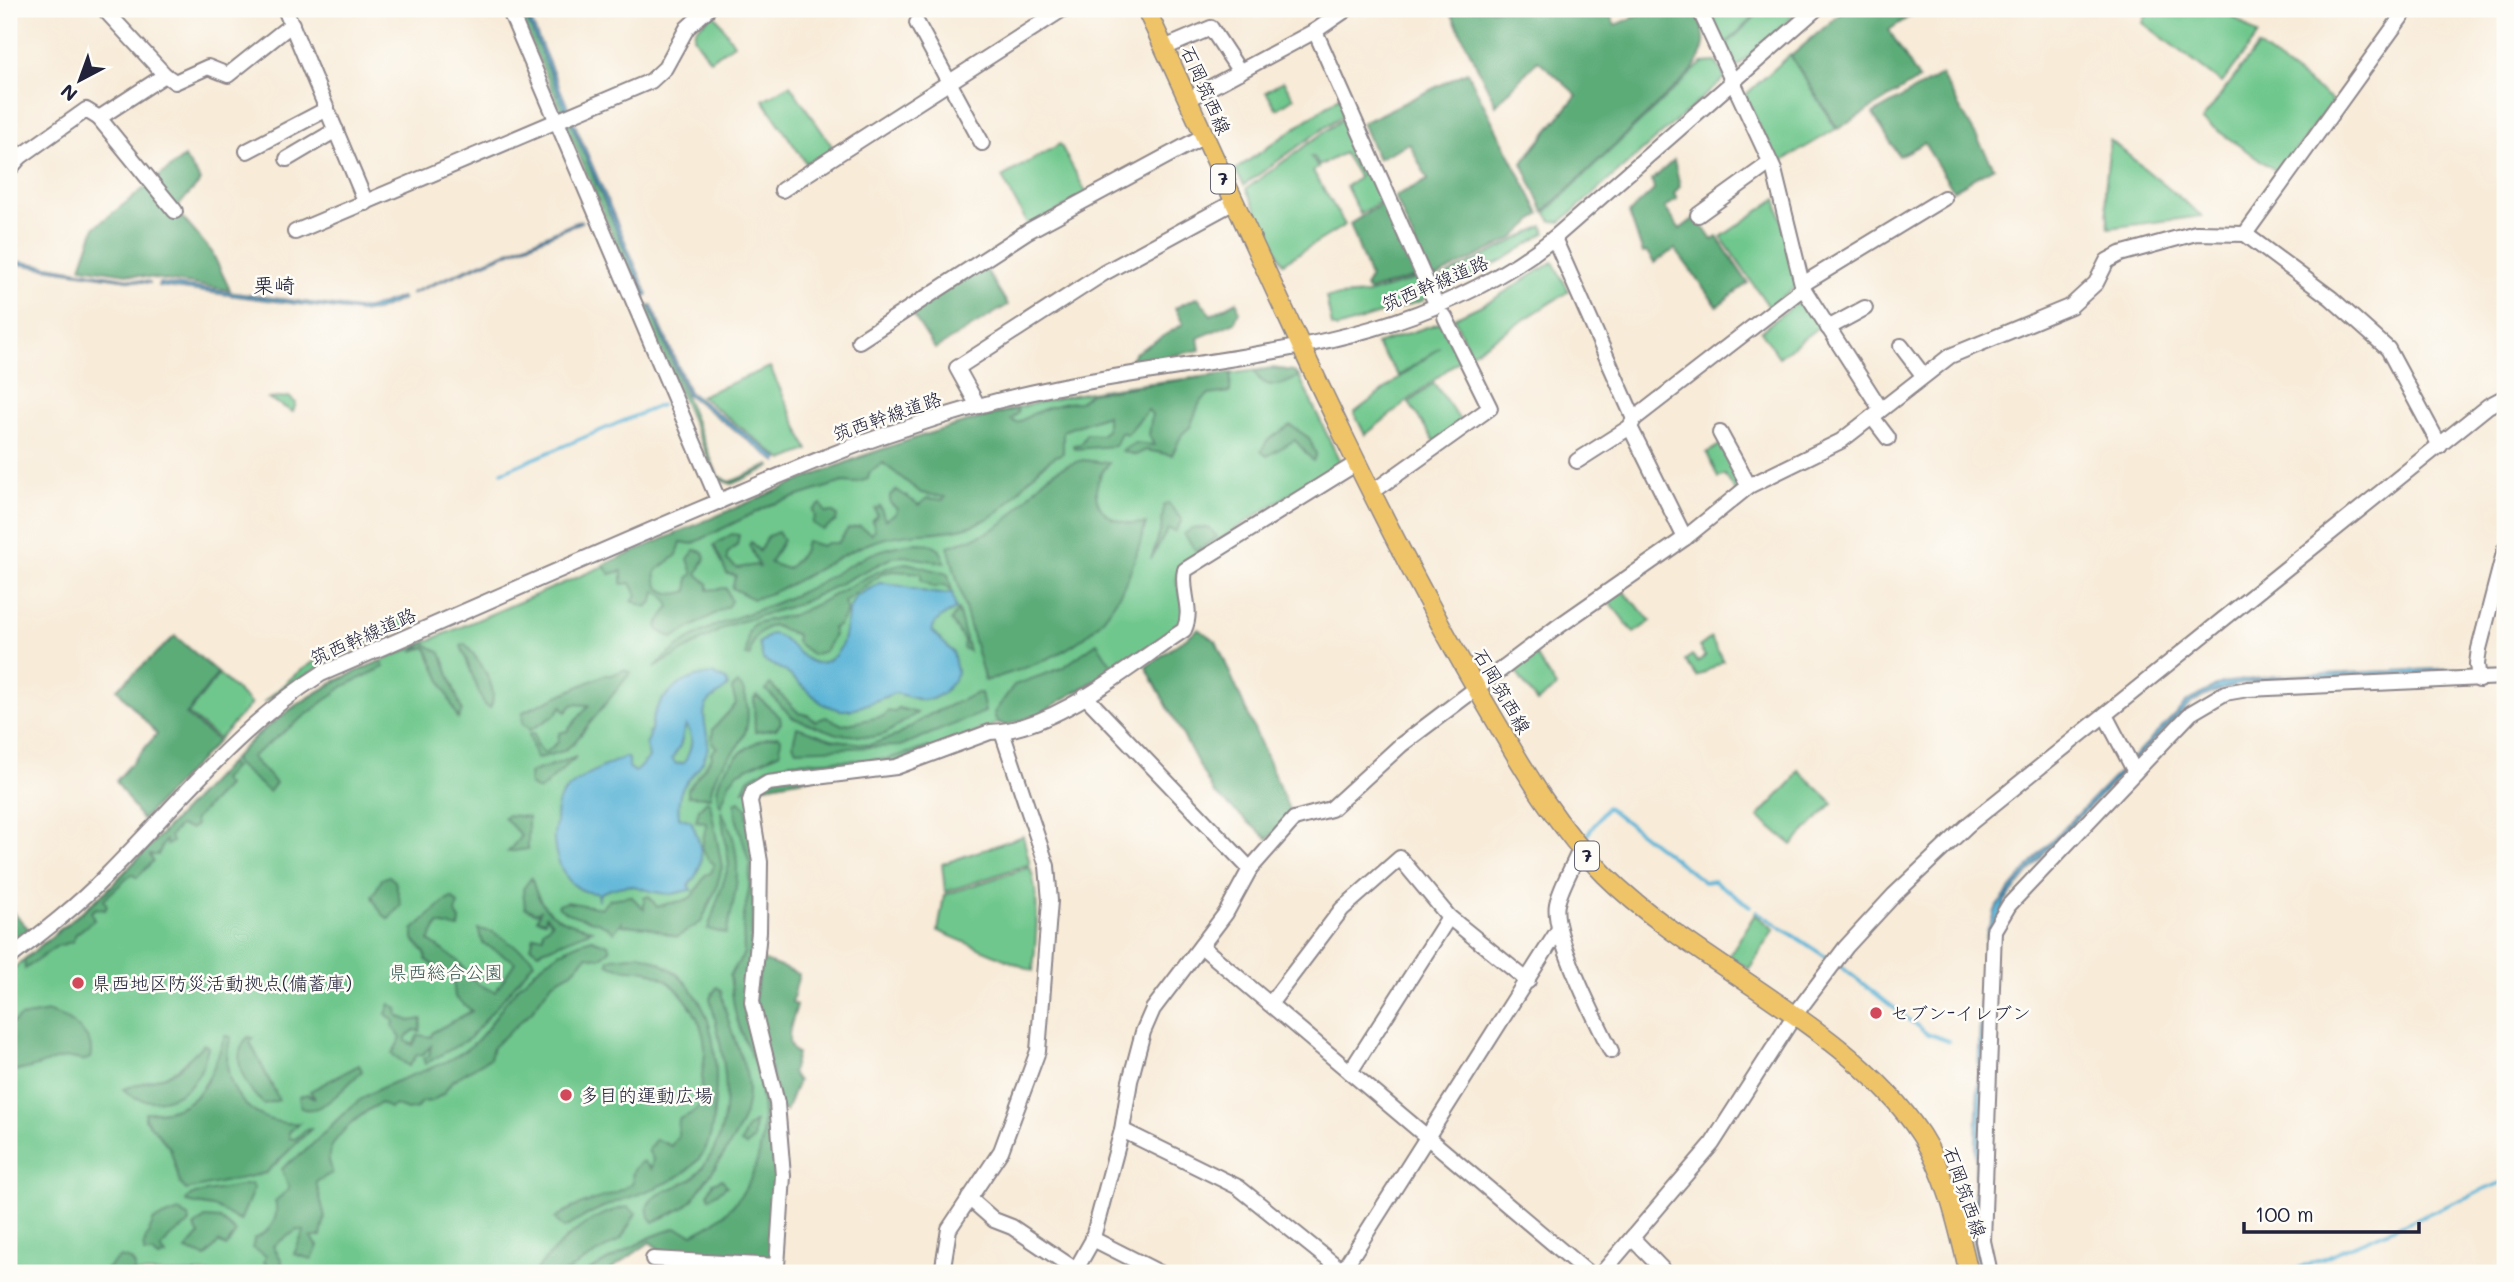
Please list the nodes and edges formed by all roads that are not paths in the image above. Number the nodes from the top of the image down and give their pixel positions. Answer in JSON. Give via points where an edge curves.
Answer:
{"nodes":[{"id":1,"x":104,"y":9,"type":"edge"},
{"id":2,"x":285,"y":9,"type":"edge"},
{"id":3,"x":509,"y":9,"type":"edge"},
{"id":4,"x":708,"y":9,"type":"edge"},
{"id":5,"x":1063,"y":9,"type":"edge"},
{"id":6,"x":1146,"y":9,"type":"edge"},
{"id":7,"x":1347,"y":9,"type":"edge"},
{"id":8,"x":1699,"y":9,"type":"edge"},
{"id":9,"x":1816,"y":9,"type":"edge"},
{"id":10,"x":2407,"y":9,"type":"edge"},
{"id":11,"x":917,"y":23,"type":"dead end"},
{"id":12,"x":292,"y":24,"type":"junction"},
{"id":13,"x":1315,"y":31,"type":"junction"},
{"id":14,"x":1164,"y":48,"type":"junction"},
{"id":15,"x":1240,"y":72,"type":"junction"},
{"id":16,"x":164,"y":75,"type":"junction"},
{"id":17,"x":949,"y":83,"type":"junction"},
{"id":18,"x":1732,"y":83,"type":"junction"},
{"id":19,"x":1187,"y":100,"type":"junction"},
{"id":20,"x":327,"y":109,"type":"junction"},
{"id":21,"x":99,"y":118,"type":"junction"},
{"id":22,"x":557,"y":121,"type":"junction"},
{"id":23,"x":336,"y":130,"type":"junction"},
{"id":24,"x":1204,"y":136,"type":"junction"},
{"id":25,"x":982,"y":143,"type":"dead end"},
{"id":26,"x":9,"y":145,"type":"edge"},
{"id":27,"x":247,"y":151,"type":"dead end"},
{"id":28,"x":20,"y":157,"type":"junction"},
{"id":29,"x":287,"y":159,"type":"dead end"},
{"id":30,"x":1770,"y":163,"type":"junction"},
{"id":31,"x":9,"y":170,"type":"edge"},
{"id":32,"x":782,"y":190,"type":"dead end"},
{"id":33,"x":1944,"y":198,"type":"dead end"},
{"id":34,"x":1234,"y":202,"type":"junction"},
{"id":35,"x":366,"y":203,"type":"junction"},
{"id":36,"x":175,"y":211,"type":"dead end"},
{"id":37,"x":1698,"y":215,"type":"dead end"},
{"id":38,"x":295,"y":232,"type":"dead end"},
{"id":39,"x":2245,"y":234,"type":"junction"},
{"id":40,"x":1554,"y":238,"type":"junction"},
{"id":41,"x":1803,"y":286,"type":"junction"},
{"id":42,"x":1865,"y":307,"type":"dead end"},
{"id":43,"x":1441,"y":311,"type":"junction"},
{"id":44,"x":1828,"y":328,"type":"junction"},
{"id":45,"x":859,"y":341,"type":"dead end"},
{"id":46,"x":1901,"y":346,"type":"dead end"},
{"id":47,"x":1303,"y":348,"type":"junction"},
{"id":48,"x":1923,"y":374,"type":"junction"},
{"id":49,"x":2505,"y":397,"type":"edge"},
{"id":50,"x":978,"y":406,"type":"junction"},
{"id":51,"x":1876,"y":412,"type":"junction"},
{"id":52,"x":1632,"y":423,"type":"junction"},
{"id":53,"x":1720,"y":433,"type":"dead end"},
{"id":54,"x":1888,"y":438,"type":"dead end"},
{"id":55,"x":2440,"y":446,"type":"junction"},
{"id":56,"x":1577,"y":461,"type":"dead end"},
{"id":57,"x":1357,"y":463,"type":"junction"},
{"id":58,"x":1749,"y":486,"type":"junction"},
{"id":59,"x":1371,"y":493,"type":"junction"},
{"id":60,"x":719,"y":502,"type":"junction"},
{"id":61,"x":1685,"y":538,"type":"junction"},
{"id":62,"x":2505,"y":549,"type":"edge"},
{"id":63,"x":2505,"y":677,"type":"edge"},
{"id":64,"x":2479,"y":680,"type":"junction"},
{"id":65,"x":1478,"y":690,"type":"junction"},
{"id":66,"x":1085,"y":696,"type":"junction"},
{"id":67,"x":2105,"y":715,"type":"junction"},
{"id":68,"x":1002,"y":732,"type":"junction"},
{"id":69,"x":2136,"y":772,"type":"junction"},
{"id":70,"x":1580,"y":849,"type":"junction"},
{"id":71,"x":1250,"y":869,"type":"junction"},
{"id":72,"x":1448,"y":917,"type":"junction"},
{"id":73,"x":1559,"y":929,"type":"junction"},
{"id":74,"x":1201,"y":946,"type":"junction"},
{"id":75,"x":9,"y":958,"type":"edge"},
{"id":76,"x":1528,"y":981,"type":"junction"},
{"id":77,"x":1269,"y":1003,"type":"junction"},
{"id":78,"x":1794,"y":1016,"type":"junction"},
{"id":79,"x":1611,"y":1051,"type":"dead end"},
{"id":80,"x":1350,"y":1072,"type":"junction"},
{"id":81,"x":1122,"y":1130,"type":"junction"},
{"id":82,"x":1428,"y":1137,"type":"junction"},
{"id":83,"x":969,"y":1198,"type":"junction"},
{"id":84,"x":1632,"y":1238,"type":"junction"},
{"id":85,"x":1093,"y":1239,"type":"junction"},
{"id":86,"x":653,"y":1259,"type":"dead end"},
{"id":87,"x":1075,"y":1272,"type":"edge"},
{"id":88,"x":942,"y":1273,"type":"edge"},
{"id":89,"x":1160,"y":1273,"type":"edge"},
{"id":90,"x":1342,"y":1273,"type":"edge"},
{"id":91,"x":1588,"y":1273,"type":"edge"},
{"id":92,"x":1602,"y":1273,"type":"edge"},
{"id":93,"x":1666,"y":1273,"type":"edge"},
{"id":94,"x":1969,"y":1273,"type":"edge"},
{"id":95,"x":1990,"y":1273,"type":"edge"}],
"edges":[{"from":1,"to":16,"type":"street"},
{"from":2,"to":12,"type":"street"},
{"from":3,"to":22,"type":"street"},
{"from":4,"to":22,"type":"street","via":[[687,28],[651,81]]},
{"from":5,"to":17,"type":"street"},
{"from":6,"to":14,"type":"main road","name":"石岡筑西線","number":"7"},
{"from":7,"to":13,"type":"street"},
{"from":8,"to":18,"type":"street"},
{"from":9,"to":18,"type":"street","name":"筑西幹線道路"},
{"from":10,"to":39,"type":"street"},
{"from":11,"to":17,"type":"street"},
{"from":12,"to":16,"type":"street","via":[[228,75],[208,67],[182,81]]},
{"from":12,"to":20,"type":"street"},
{"from":13,"to":15,"type":"street"},
{"from":13,"to":43,"type":"street"},
{"from":14,"to":15,"type":"street","via":[[1211,28]]},
{"from":14,"to":19,"type":"main road","name":"石岡筑西線","number":"7"},
{"from":15,"to":19,"type":"street"},
{"from":16,"to":21,"type":"street"},
{"from":17,"to":25,"type":"street"},
{"from":17,"to":32,"type":"street"},
{"from":18,"to":30,"type":"street"},
{"from":18,"to":40,"type":"street","name":"筑西幹線道路"},
{"from":19,"to":24,"type":"main road","name":"石岡筑西線","number":"7"},
{"from":20,"to":23,"type":"street"},
{"from":20,"to":27,"type":"street"},
{"from":21,"to":28,"type":"street","via":[[86,110]]},
{"from":21,"to":36,"type":"street"},
{"from":22,"to":35,"type":"street"},
{"from":22,"to":60,"type":"street"},
{"from":23,"to":29,"type":"street"},
{"from":23,"to":35,"type":"street"},
{"from":24,"to":34,"type":"main road","name":"石岡筑西線","number":"7"},
{"from":24,"to":45,"type":"street","via":[[1028,231]]},
{"from":26,"to":28,"type":"street"},
{"from":28,"to":31,"type":"street"},
{"from":30,"to":37,"type":"street"},
{"from":30,"to":41,"type":"street"},
{"from":33,"to":41,"type":"street"},
{"from":34,"to":47,"type":"main road","name":"石岡筑西線","number":"7"},
{"from":34,"to":50,"type":"street","via":[[1104,273],[957,368]]},
{"from":35,"to":38,"type":"street"},
{"from":39,"to":48,"type":"street","via":[[2196,233],[2120,254],[2107,261],[2096,284],[2071,306],[1950,356]]},
{"from":39,"to":55,"type":"street","via":[[2388,349]]},
{"from":40,"to":43,"type":"street","name":"筑西幹線道路","via":[[1507,273]]},
{"from":40,"to":52,"type":"street"},
{"from":41,"to":44,"type":"street"},
{"from":41,"to":52,"type":"street"},
{"from":42,"to":44,"type":"street"},
{"from":43,"to":47,"type":"street","name":"筑西幹線道路"},
{"from":43,"to":59,"type":"street","via":[[1490,408]]},
{"from":44,"to":51,"type":"street"},
{"from":46,"to":48,"type":"street"},
{"from":47,"to":50,"type":"street","name":"筑西幹線道路","via":[[1054,388]]},
{"from":47,"to":57,"type":"main road","name":"石岡筑西線","number":"7"},
{"from":48,"to":51,"type":"street"},
{"from":49,"to":55,"type":"street"},
{"from":50,"to":60,"type":"street","name":"筑西幹線道路","via":[[905,428]]},
{"from":51,"to":54,"type":"street"},
{"from":51,"to":58,"type":"street","via":[[1841,442]]},
{"from":52,"to":56,"type":"street"},
{"from":52,"to":61,"type":"street"},
{"from":53,"to":58,"type":"street"},
{"from":55,"to":67,"type":"street"},
{"from":57,"to":59,"type":"main road","name":"石岡筑西線","number":"7"},
{"from":57,"to":66,"type":"street","via":[[1185,569],[1182,582],[1188,621],[1184,630]]},
{"from":58,"to":61,"type":"street"},
{"from":59,"to":65,"type":"main road","name":"石岡筑西線","number":"7"},
{"from":60,"to":75,"type":"street","name":"筑西幹線道路","via":[[321,674],[284,697],[250,726],[105,877]]},
{"from":61,"to":65,"type":"street","via":[[1556,628]]},
{"from":62,"to":64,"type":"street","via":[[2479,649]]},
{"from":63,"to":64,"type":"street"},
{"from":64,"to":69,"type":"street","via":[[2225,693],[2191,713]]},
{"from":65,"to":70,"type":"main road","name":"石岡筑西線","number":"7","via":[[1537,793]]},
{"from":65,"to":71,"type":"street","via":[[1401,745],[1331,809],[1294,819]]},
{"from":66,"to":68,"type":"street","via":[[1042,719]]},
{"from":66,"to":71,"type":"street"},
{"from":67,"to":69,"type":"street"},
{"from":67,"to":78,"type":"street","via":[[1966,827],[1894,895],[1846,947]]},
{"from":68,"to":83,"type":"street","via":[[1047,866],[1046,970],[1038,1051],[1001,1151]]},
{"from":68,"to":86,"type":"street","via":[[990,732],[896,767],[768,783],[753,792],[750,802],[760,862],[752,1002],[778,1103],[783,1176],[777,1266]]},
{"from":69,"to":95,"type":"street","via":[[2009,905],[1994,930],[1983,1241]]},
{"from":70,"to":73,"type":"street","via":[[1556,906]]},
{"from":70,"to":78,"type":"main road","name":"石岡筑西線","number":"7","via":[[1659,920]]},
{"from":71,"to":74,"type":"street"},
{"from":72,"to":76,"type":"street"},
{"from":72,"to":77,"type":"street","via":[[1400,858],[1342,909]]},
{"from":72,"to":80,"type":"street"},
{"from":73,"to":76,"type":"street"},
{"from":73,"to":79,"type":"street"},
{"from":74,"to":77,"type":"street"},
{"from":74,"to":81,"type":"street","via":[[1153,1009],[1143,1032]]},
{"from":76,"to":82,"type":"street"},
{"from":77,"to":80,"type":"street"},
{"from":78,"to":84,"type":"street","via":[[1712,1144]]},
{"from":78,"to":94,"type":"main road","name":"石岡筑西線","number":"7","via":[[1871,1077],[1922,1135],[1944,1181]]},
{"from":80,"to":82,"type":"street"},
{"from":81,"to":85,"type":"street"},
{"from":81,"to":90,"type":"street","via":[[1238,1187]]},
{"from":82,"to":90,"type":"street"},
{"from":82,"to":91,"type":"street"},
{"from":83,"to":87,"type":"street","via":[[994,1220],[1012,1227]]},
{"from":83,"to":88,"type":"street","via":[[949,1229]]},
{"from":84,"to":92,"type":"street"},
{"from":84,"to":93,"type":"street"},
{"from":85,"to":87,"type":"street"},
{"from":85,"to":89,"type":"street"}]}
